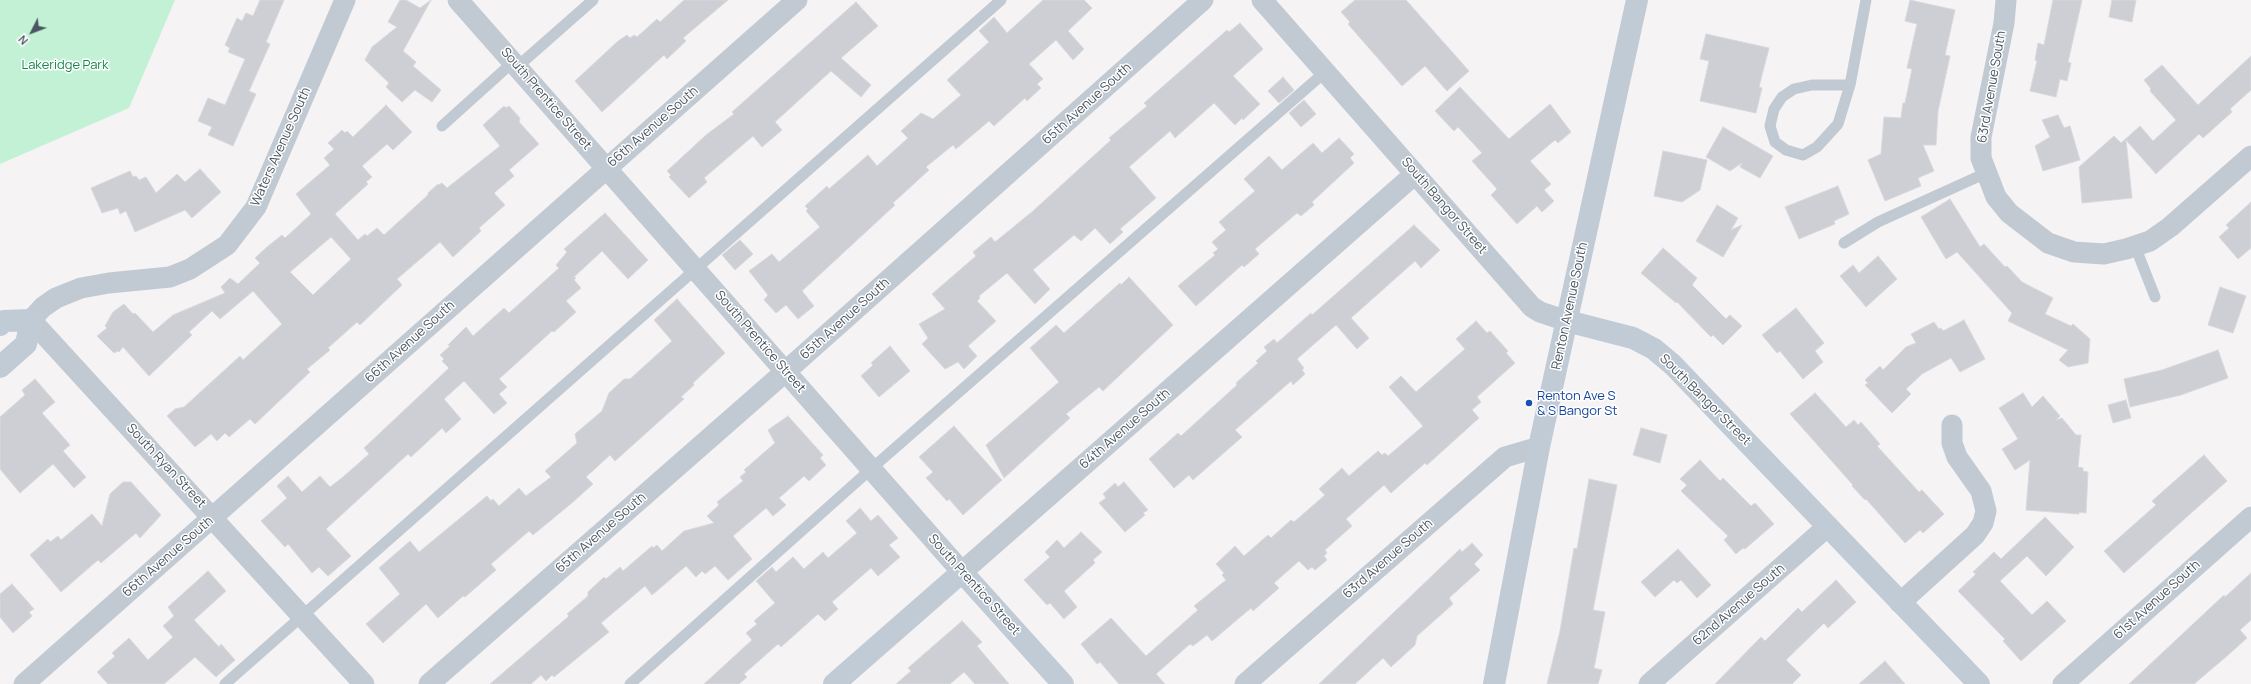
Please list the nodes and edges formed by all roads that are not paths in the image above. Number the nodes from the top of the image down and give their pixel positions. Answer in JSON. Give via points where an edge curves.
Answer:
{"nodes":[{"id":1,"x":345,"y":0,"type":"edge"},
{"id":2,"x":458,"y":0,"type":"edge"},
{"id":3,"x":593,"y":0,"type":"edge"},
{"id":4,"x":797,"y":0,"type":"edge"},
{"id":5,"x":1001,"y":0,"type":"edge"},
{"id":6,"x":1203,"y":0,"type":"edge"},
{"id":7,"x":1262,"y":0,"type":"edge"},
{"id":8,"x":1637,"y":0,"type":"edge"},
{"id":9,"x":1866,"y":0,"type":"edge"},
{"id":10,"x":2006,"y":0,"type":"edge"},
{"id":11,"x":515,"y":65,"type":"junction"},
{"id":12,"x":1325,"y":72,"type":"junction"},
{"id":13,"x":1850,"y":85,"type":"junction"},
{"id":14,"x":442,"y":126,"type":"dead end"},
{"id":15,"x":2251,"y":156,"type":"edge"},
{"id":16,"x":606,"y":168,"type":"junction"},
{"id":17,"x":1986,"y":173,"type":"junction"},
{"id":18,"x":1415,"y":174,"type":"junction"},
{"id":19,"x":1844,"y":243,"type":"dead end"},
{"id":20,"x":2135,"y":246,"type":"junction"},
{"id":21,"x":695,"y":269,"type":"junction"},
{"id":22,"x":2155,"y":298,"type":"dead end"},
{"id":23,"x":31,"y":320,"type":"junction"},
{"id":24,"x":1567,"y":321,"type":"junction"},
{"id":25,"x":0,"y":325,"type":"edge"},
{"id":26,"x":0,"y":367,"type":"edge"},
{"id":27,"x":785,"y":372,"type":"junction"},
{"id":28,"x":1952,"y":425,"type":"dead end"},
{"id":29,"x":1539,"y":447,"type":"junction"},
{"id":30,"x":871,"y":469,"type":"junction"},
{"id":31,"x":213,"y":517,"type":"junction"},
{"id":32,"x":2251,"y":517,"type":"edge"},
{"id":33,"x":1828,"y":526,"type":"junction"},
{"id":34,"x":962,"y":572,"type":"junction"},
{"id":35,"x":1900,"y":603,"type":"junction"},
{"id":36,"x":302,"y":615,"type":"junction"},
{"id":37,"x":24,"y":684,"type":"edge"},
{"id":38,"x":225,"y":684,"type":"edge"},
{"id":39,"x":364,"y":684,"type":"edge"},
{"id":40,"x":429,"y":684,"type":"edge"},
{"id":41,"x":630,"y":684,"type":"edge"},
{"id":42,"x":834,"y":684,"type":"edge"},
{"id":43,"x":1062,"y":684,"type":"edge"},
{"id":44,"x":1245,"y":684,"type":"edge"},
{"id":45,"x":1494,"y":684,"type":"edge"},
{"id":46,"x":1649,"y":684,"type":"edge"},
{"id":47,"x":1979,"y":684,"type":"edge"},
{"id":48,"x":2063,"y":684,"type":"edge"}],
"edges":[{"from":1,"to":23,"type":"street","name":"Waters Avenue South","via":[[256,207],[227,245],[190,269],[170,277],[109,283],[56,298]]},
{"from":2,"to":11,"type":"street","name":"South Prentice Street"},
{"from":3,"to":11,"type":"lane"},
{"from":4,"to":16,"type":"street","name":"66th Avenue South"},
{"from":5,"to":21,"type":"lane"},
{"from":6,"to":27,"type":"street","name":"65th Avenue South"},
{"from":7,"to":12,"type":"street","name":"South Bangor Street"},
{"from":8,"to":24,"type":"street","name":"Renton Avenue South"},
{"from":9,"to":13,"type":"lane"},
{"from":10,"to":17,"type":"street","name":"63rd Avenue South","via":[[2004,23],[1981,137],[1981,158]]},
{"from":11,"to":14,"type":"lane"},
{"from":11,"to":16,"type":"street","name":"South Prentice Street"},
{"from":12,"to":18,"type":"street","name":"South Bangor Street"},
{"from":12,"to":30,"type":"lane"},
{"from":13,"to":13,"type":"lane","via":[[1838,124],[1817,147],[1803,155],[1786,150],[1775,142],[1770,126],[1774,109],[1782,97],[1794,88],[1812,85]]},
{"from":15,"to":20,"type":"street","via":[[2170,227],[2150,241]]},
{"from":16,"to":21,"type":"street","name":"South Prentice Street"},
{"from":16,"to":31,"type":"street","name":"66th Avenue South"},
{"from":17,"to":19,"type":"lane","via":[[1878,222]]},
{"from":17,"to":20,"type":"street","name":"63rd Avenue South","via":[[1996,197],[2009,213],[2048,243],[2074,252],[2104,254]]},
{"from":18,"to":24,"type":"street","name":"South Bangor Street","via":[[1532,307]]},
{"from":18,"to":34,"type":"street","name":"64th Avenue South"},
{"from":20,"to":22,"type":"lane"},
{"from":21,"to":27,"type":"street","name":"South Prentice Street"},
{"from":21,"to":36,"type":"lane"},
{"from":23,"to":25,"type":"street","via":[[4,322]]},
{"from":23,"to":26,"type":"street","via":[[26,344]]},
{"from":23,"to":31,"type":"street","name":"South Ryan Street"},
{"from":24,"to":29,"type":"street","name":"Renton Avenue South"},
{"from":24,"to":33,"type":"street","name":"South Bangor Street","via":[[1633,338],[1654,349],[1673,365]]},
{"from":27,"to":30,"type":"street","name":"South Prentice Street"},
{"from":27,"to":40,"type":"street","name":"65th Avenue South"},
{"from":28,"to":35,"type":"street","via":[[1952,443],[1957,457],[1981,491],[1986,511],[1983,523],[1975,535]]},
{"from":29,"to":44,"type":"street","name":"63rd Avenue South","via":[[1505,457]]},
{"from":29,"to":45,"type":"street","name":"Renton Avenue South"},
{"from":30,"to":34,"type":"street","name":"South Prentice Street"},
{"from":30,"to":41,"type":"lane"},
{"from":31,"to":36,"type":"street","name":"South Ryan Street"},
{"from":31,"to":37,"type":"street","name":"66th Avenue South"},
{"from":32,"to":48,"type":"street","name":"61st Avenue South"},
{"from":33,"to":35,"type":"street","name":"South Bangor Street"},
{"from":33,"to":46,"type":"street","name":"62nd Avenue South"},
{"from":34,"to":42,"type":"street","name":"64th Avenue South"},
{"from":34,"to":43,"type":"street","name":"South Prentice Street"},
{"from":35,"to":47,"type":"street","name":"South Bangor Street"},
{"from":36,"to":38,"type":"lane"},
{"from":36,"to":39,"type":"street","name":"South Ryan Street"}]}
